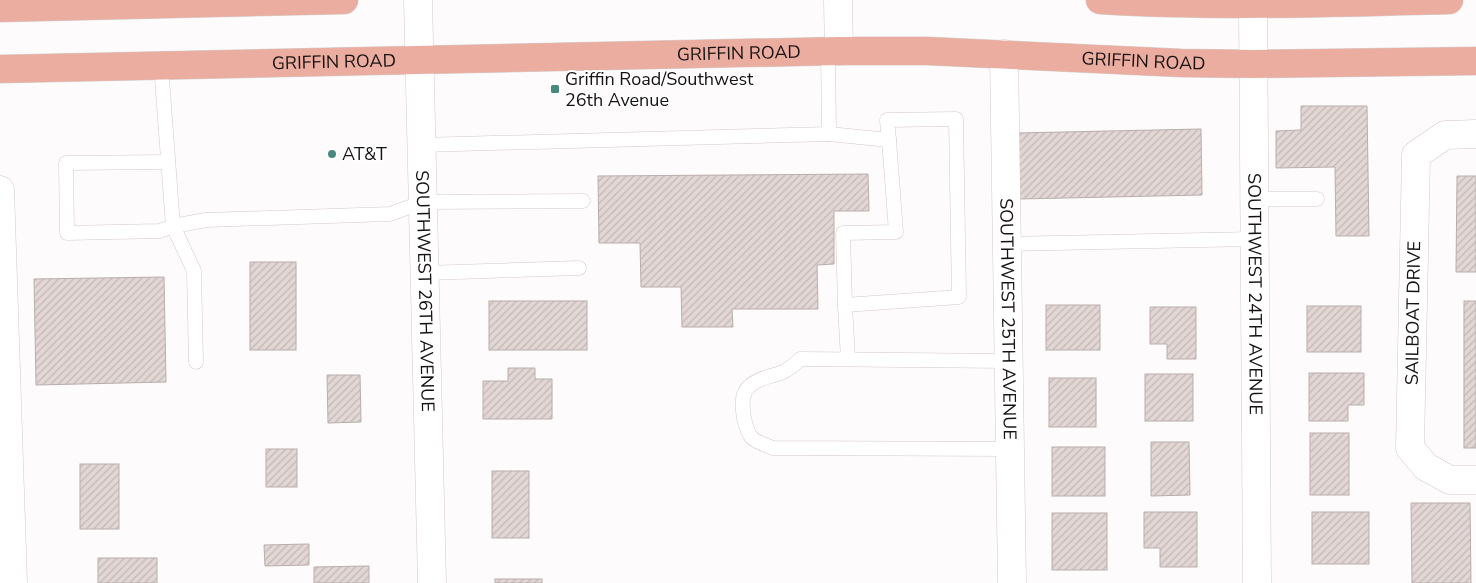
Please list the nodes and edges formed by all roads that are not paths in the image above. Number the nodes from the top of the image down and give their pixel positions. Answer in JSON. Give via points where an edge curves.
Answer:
{"nodes":[{"id":1,"x":344,"y":0,"type":"edge"},
{"id":2,"x":418,"y":0,"type":"edge"},
{"id":3,"x":838,"y":0,"type":"edge"},
{"id":4,"x":1100,"y":0,"type":"edge"},
{"id":5,"x":1434,"y":0,"type":"edge"},
{"id":6,"x":1449,"y":0,"type":"edge"},
{"id":7,"x":186,"y":2,"type":"edge"},
{"id":8,"x":1177,"y":2,"type":"edge"},
{"id":9,"x":1303,"y":2,"type":"edge"},
{"id":10,"x":83,"y":3,"type":"edge"},
{"id":11,"x":1253,"y":5,"type":"junction"},
{"id":12,"x":0,"y":8,"type":"edge"},
{"id":13,"x":833,"y":51,"type":"junction"},
{"id":14,"x":1004,"y":54,"type":"junction"},
{"id":15,"x":419,"y":59,"type":"junction"},
{"id":16,"x":1476,"y":61,"type":"edge"},
{"id":17,"x":1253,"y":64,"type":"junction"},
{"id":18,"x":161,"y":65,"type":"junction"},
{"id":19,"x":0,"y":69,"type":"edge"},
{"id":20,"x":829,"y":134,"type":"junction"},
{"id":21,"x":1476,"y":134,"type":"edge"},
{"id":22,"x":889,"y":140,"type":"junction"},
{"id":23,"x":422,"y":145,"type":"junction"},
{"id":24,"x":168,"y":162,"type":"junction"},
{"id":25,"x":0,"y":190,"type":"edge"},
{"id":26,"x":1254,"y":199,"type":"junction"},
{"id":27,"x":1317,"y":199,"type":"dead end"},
{"id":28,"x":583,"y":201,"type":"dead end"},
{"id":29,"x":423,"y":202,"type":"junction"},
{"id":30,"x":172,"y":226,"type":"junction"},
{"id":31,"x":1254,"y":240,"type":"junction"},
{"id":32,"x":1006,"y":244,"type":"junction"},
{"id":33,"x":579,"y":268,"type":"dead end"},
{"id":34,"x":424,"y":273,"type":"junction"},
{"id":35,"x":845,"y":305,"type":"junction"},
{"id":36,"x":848,"y":359,"type":"junction"},
{"id":37,"x":1008,"y":360,"type":"junction"},
{"id":38,"x":196,"y":362,"type":"dead end"},
{"id":39,"x":1010,"y":449,"type":"junction"},
{"id":40,"x":1476,"y":480,"type":"edge"},
{"id":41,"x":13,"y":583,"type":"edge"},
{"id":42,"x":432,"y":583,"type":"edge"},
{"id":43,"x":1012,"y":583,"type":"edge"},
{"id":44,"x":1256,"y":583,"type":"edge"}],
"edges":[{"from":1,"to":7,"type":"main road"},
{"from":2,"to":15,"type":"street","name":"SOUTHWEST 26TH AVENUE"},
{"from":3,"to":13,"type":"street"},
{"from":4,"to":8,"type":"main road"},
{"from":5,"to":6,"type":"main road"},
{"from":5,"to":9,"type":"main road"},
{"from":7,"to":10,"type":"main road"},
{"from":8,"to":11,"type":"main road"},
{"from":9,"to":11,"type":"main road"},
{"from":10,"to":12,"type":"main road"},
{"from":11,"to":17,"type":"street","name":"SOUTHWEST 24TH AVENUE"},
{"from":13,"to":14,"type":"main road","name":"GRIFFIN ROAD"},
{"from":13,"to":15,"type":"main road","name":"GRIFFIN ROAD"},
{"from":13,"to":20,"type":"lane"},
{"from":14,"to":17,"type":"main road","name":"GRIFFIN ROAD","via":[[1181,64]]},
{"from":14,"to":32,"type":"street","name":"SOUTHWEST 25TH AVENUE"},
{"from":15,"to":18,"type":"main road","name":"GRIFFIN ROAD"},
{"from":15,"to":23,"type":"street","name":"SOUTHWEST 26TH AVENUE"},
{"from":16,"to":17,"type":"main road","name":"GRIFFIN ROAD"},
{"from":17,"to":26,"type":"street","name":"SOUTHWEST 24TH AVENUE"},
{"from":18,"to":19,"type":"main road","name":"GRIFFIN ROAD"},
{"from":18,"to":24,"type":"lane"},
{"from":20,"to":22,"type":"lane"},
{"from":20,"to":23,"type":"lane"},
{"from":21,"to":40,"type":"street","name":"SAILBOAT DRIVE","via":[[1445,135],[1416,155],[1410,448],[1426,466],[1450,480]]},
{"from":22,"to":35,"type":"lane","via":[[896,232],[843,233]]},
{"from":22,"to":35,"type":"lane","via":[[888,120],[956,119],[959,297]]},
{"from":23,"to":29,"type":"street","name":"SOUTHWEST 26TH AVENUE"},
{"from":24,"to":30,"type":"lane"},
{"from":24,"to":30,"type":"lane","via":[[66,164],[68,233],[160,231]]},
{"from":25,"to":41,"type":"street"},
{"from":26,"to":27,"type":"lane"},
{"from":26,"to":31,"type":"street","name":"SOUTHWEST 24TH AVENUE"},
{"from":28,"to":29,"type":"lane"},
{"from":29,"to":30,"type":"lane","via":[[390,214],[206,220]]},
{"from":29,"to":34,"type":"street","name":"SOUTHWEST 26TH AVENUE"},
{"from":30,"to":38,"type":"lane","via":[[194,271]]},
{"from":31,"to":32,"type":"lane"},
{"from":31,"to":44,"type":"street","name":"SOUTHWEST 24TH AVENUE"},
{"from":32,"to":37,"type":"street","name":"SOUTHWEST 25TH AVENUE"},
{"from":33,"to":34,"type":"lane"},
{"from":34,"to":42,"type":"street","name":"SOUTHWEST 26TH AVENUE"},
{"from":35,"to":36,"type":"lane"},
{"from":36,"to":37,"type":"lane"},
{"from":36,"to":39,"type":"lane","via":[[800,359],[785,371],[748,387],[742,395],[742,405],[748,435],[774,448]]},
{"from":37,"to":39,"type":"street","name":"SOUTHWEST 25TH AVENUE"},
{"from":39,"to":43,"type":"street","name":"SOUTHWEST 25TH AVENUE"}]}
